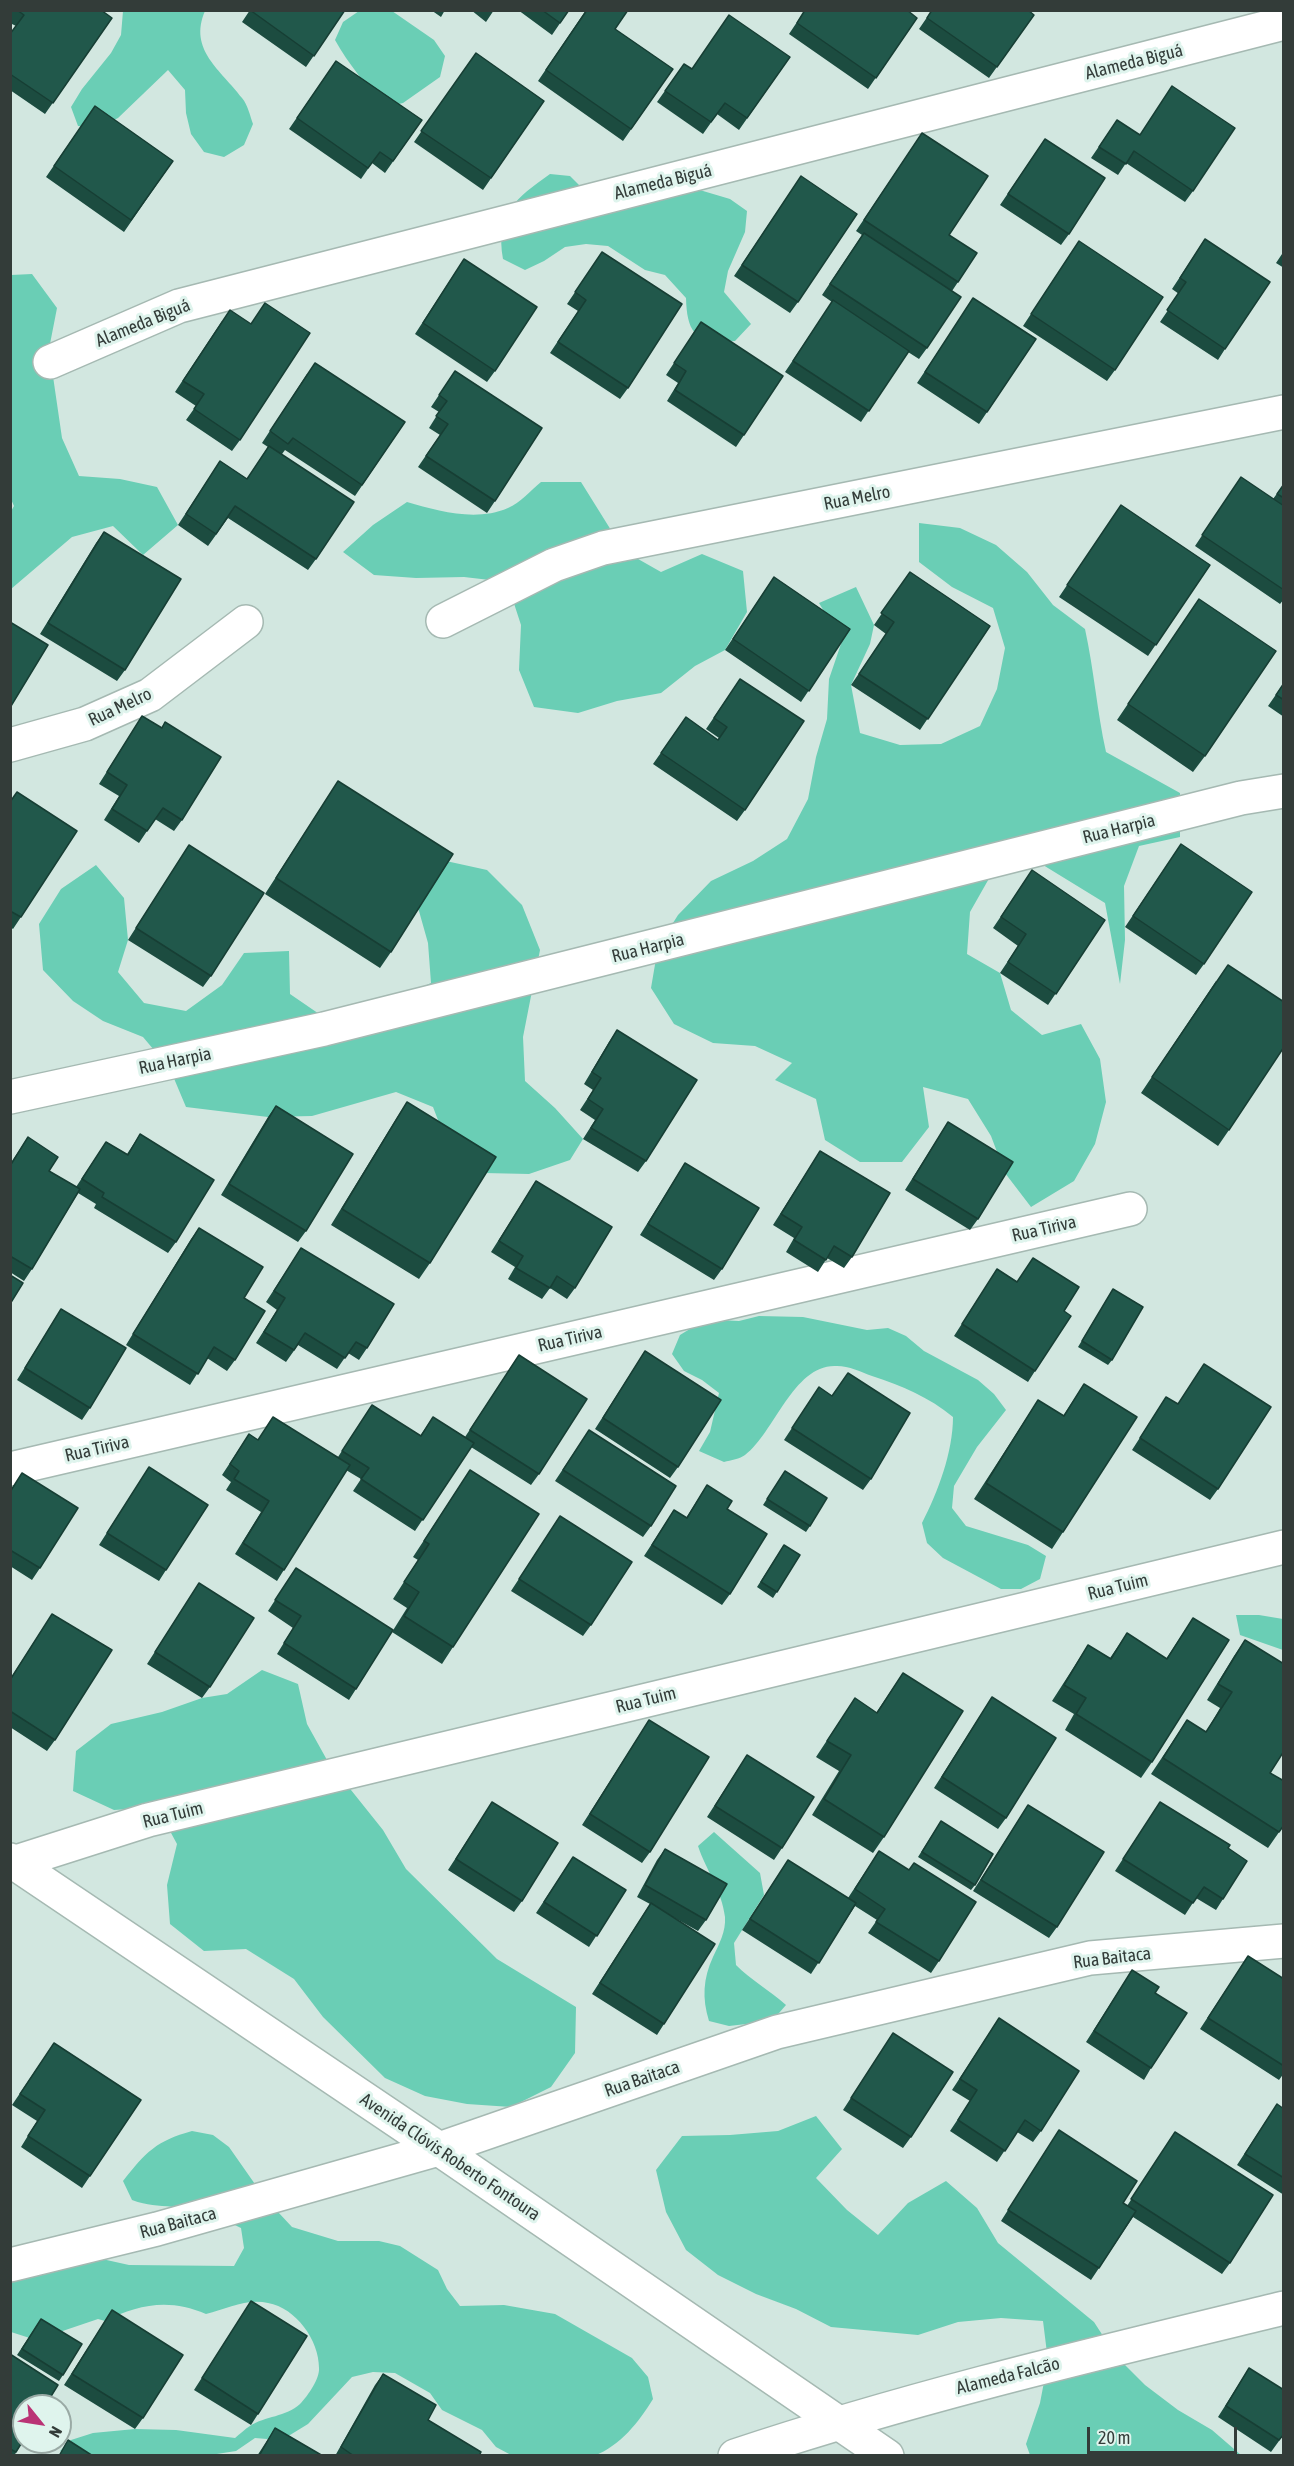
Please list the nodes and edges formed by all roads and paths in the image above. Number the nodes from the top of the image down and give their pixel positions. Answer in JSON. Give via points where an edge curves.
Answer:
{"nodes":[{"id":1,"x":1284,"y":23,"type":"edge"},
{"id":2,"x":50,"y":362,"type":"dead end"},
{"id":3,"x":1284,"y":412,"type":"edge"},
{"id":4,"x":443,"y":621,"type":"dead end"},
{"id":5,"x":246,"y":622,"type":"dead end"},
{"id":6,"x":10,"y":745,"type":"edge"},
{"id":7,"x":1284,"y":791,"type":"edge"},
{"id":8,"x":10,"y":1097,"type":"edge"},
{"id":9,"x":1130,"y":1209,"type":"dead end"},
{"id":10,"x":10,"y":1469,"type":"edge"},
{"id":11,"x":1284,"y":1547,"type":"edge"},
{"id":12,"x":12,"y":1862,"type":"edge"},
{"id":13,"x":1284,"y":1941,"type":"edge"},
{"id":14,"x":439,"y":2149,"type":"junction"},
{"id":15,"x":10,"y":2265,"type":"edge"},
{"id":16,"x":1284,"y":2308,"type":"edge"},
{"id":17,"x":836,"y":2422,"type":"junction"},
{"id":18,"x":735,"y":2456,"type":"edge"},
{"id":19,"x":887,"y":2456,"type":"edge"}],
"edges":[{"from":1,"to":2,"type":"street","name":"Alameda Biguá","via":[[179,306]]},
{"from":3,"to":4,"type":"street","name":"Rua Melro","via":[[603,548],[554,565]]},
{"from":5,"to":6,"type":"street","name":"Rua Melro","via":[[150,695],[85,724]]},
{"from":7,"to":8,"type":"street","name":"Rua Harpia","via":[[1230,801],[324,1029]]},
{"from":9,"to":10,"type":"street","name":"Rua Tiriva"},
{"from":11,"to":12,"type":"street","name":"Rua Tuim","via":[[148,1820]]},
{"from":12,"to":14,"type":"street","name":"Avenida Clóvis Roberto Fontoura"},
{"from":13,"to":14,"type":"street","name":"Rua Baitaca","via":[[1090,1958],[777,2032]]},
{"from":14,"to":15,"type":"street","name":"Rua Baitaca","via":[[157,2229]]},
{"from":14,"to":17,"type":"street","name":"Avenida Clóvis Roberto Fontoura"},
{"from":16,"to":17,"type":"street","name":"Alameda Falcão","via":[[988,2380]]},
{"from":17,"to":18,"type":"street","name":"Alameda Falcão"},
{"from":17,"to":19,"type":"street","name":"Avenida Clóvis Roberto Fontoura"}]}
